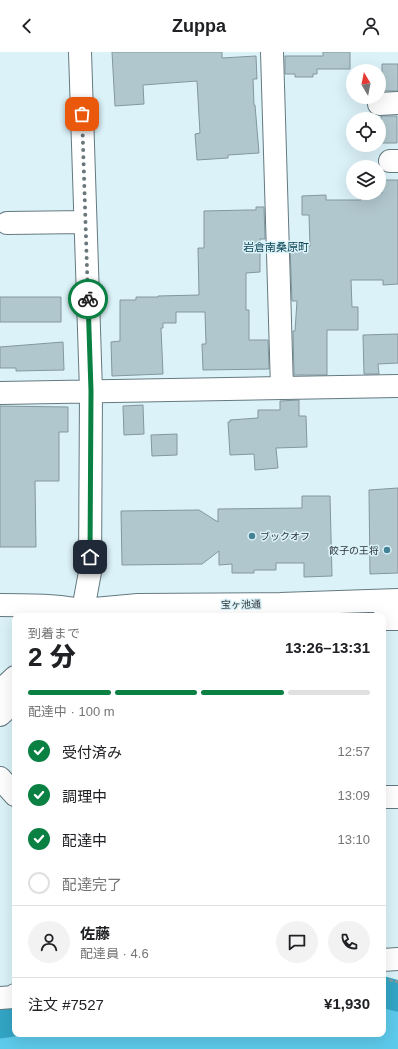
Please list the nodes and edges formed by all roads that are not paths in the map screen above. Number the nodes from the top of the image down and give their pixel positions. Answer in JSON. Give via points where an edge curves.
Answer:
{"nodes":[{"id":1,"x":80,"y":52,"type":"edge"},
{"id":2,"x":272,"y":52,"type":"edge"},
{"id":3,"x":85,"y":222,"type":"junction"},
{"id":4,"x":6,"y":223,"type":"dead end"},
{"id":5,"x":398,"y":386,"type":"edge"},
{"id":6,"x":282,"y":388,"type":"junction"},
{"id":7,"x":91,"y":391,"type":"junction"},
{"id":8,"x":0,"y":392,"type":"edge"},
{"id":9,"x":398,"y":600,"type":"edge"},
{"id":10,"x":17,"y":608,"type":"edge"},
{"id":11,"x":70,"y":613,"type":"edge"},
{"id":12,"x":80,"y":613,"type":"edge"},
{"id":13,"x":86,"y":613,"type":"edge"},
{"id":14,"x":386,"y":619,"type":"edge"},
{"id":15,"x":398,"y":619,"type":"edge"},
{"id":16,"x":12,"y":680,"type":"edge"},
{"id":17,"x":0,"y":691,"type":"edge"},
{"id":18,"x":12,"y":705,"type":"edge"},
{"id":19,"x":0,"y":715,"type":"edge"},
{"id":20,"x":0,"y":778,"type":"edge"},
{"id":21,"x":12,"y":792,"type":"edge"},
{"id":22,"x":398,"y":796,"type":"edge"},
{"id":23,"x":386,"y":797,"type":"edge"},
{"id":24,"x":398,"y":959,"type":"edge"},
{"id":25,"x":386,"y":960,"type":"edge"},
{"id":26,"x":12,"y":997,"type":"edge"},
{"id":27,"x":0,"y":998,"type":"edge"}],
"edges":[{"from":1,"to":3,"type":"street"},
{"from":2,"to":6,"type":"street"},
{"from":3,"to":4,"type":"street"},
{"from":3,"to":7,"type":"street"},
{"from":5,"to":6,"type":"street"},
{"from":6,"to":7,"type":"street"},
{"from":7,"to":8,"type":"street"},
{"from":7,"to":12,"type":"street","via":[[90,572]]},
{"from":9,"to":13,"type":"street","name":"宝ヶ池通","via":[[138,605]]},
{"from":10,"to":11,"type":"street"},
{"from":14,"to":15,"type":"street"},
{"from":16,"to":17,"type":"street"},
{"from":18,"to":19,"type":"street"},
{"from":20,"to":21,"type":"street"},
{"from":22,"to":23,"type":"street"},
{"from":24,"to":25,"type":"street"},
{"from":26,"to":27,"type":"street"}]}
